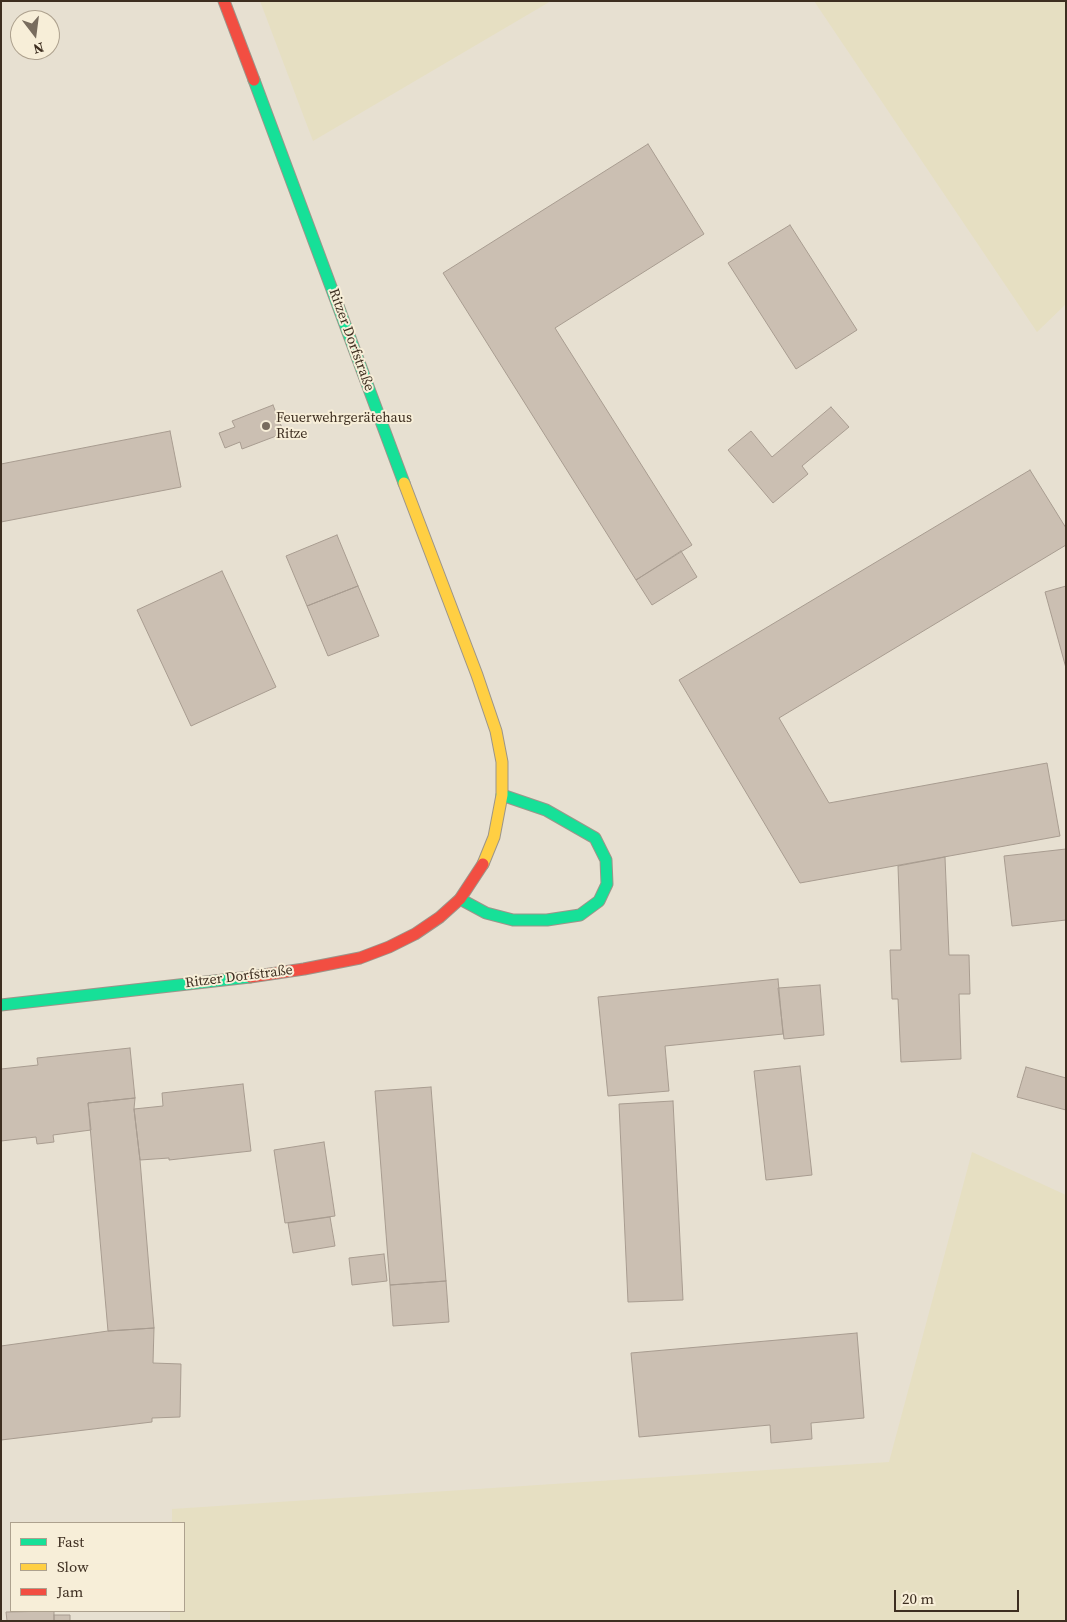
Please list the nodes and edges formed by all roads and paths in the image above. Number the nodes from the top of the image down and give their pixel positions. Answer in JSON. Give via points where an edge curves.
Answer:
{"nodes":[{"id":1,"x":224,"y":1,"type":"edge"},
{"id":2,"x":502,"y":796,"type":"junction"},
{"id":3,"x":460,"y":899,"type":"junction"},
{"id":4,"x":1,"y":1005,"type":"edge"}],
"edges":[{"from":1,"to":2,"type":"street","name":"Ritzer Dorfstraße","via":[[477,675],[496,731],[502,762]]},
{"from":2,"to":3,"type":"street","name":"Ritzer Dorfstraße","via":[[494,836],[482,867]]},
{"from":2,"to":3,"type":"street","via":[[546,810],[595,838],[606,860],[607,884],[600,901],[580,915],[548,920],[513,920],[486,914]]},
{"from":3,"to":4,"type":"street","name":"Ritzer Dorfstraße","via":[[415,934],[360,958],[250,977]]}]}
